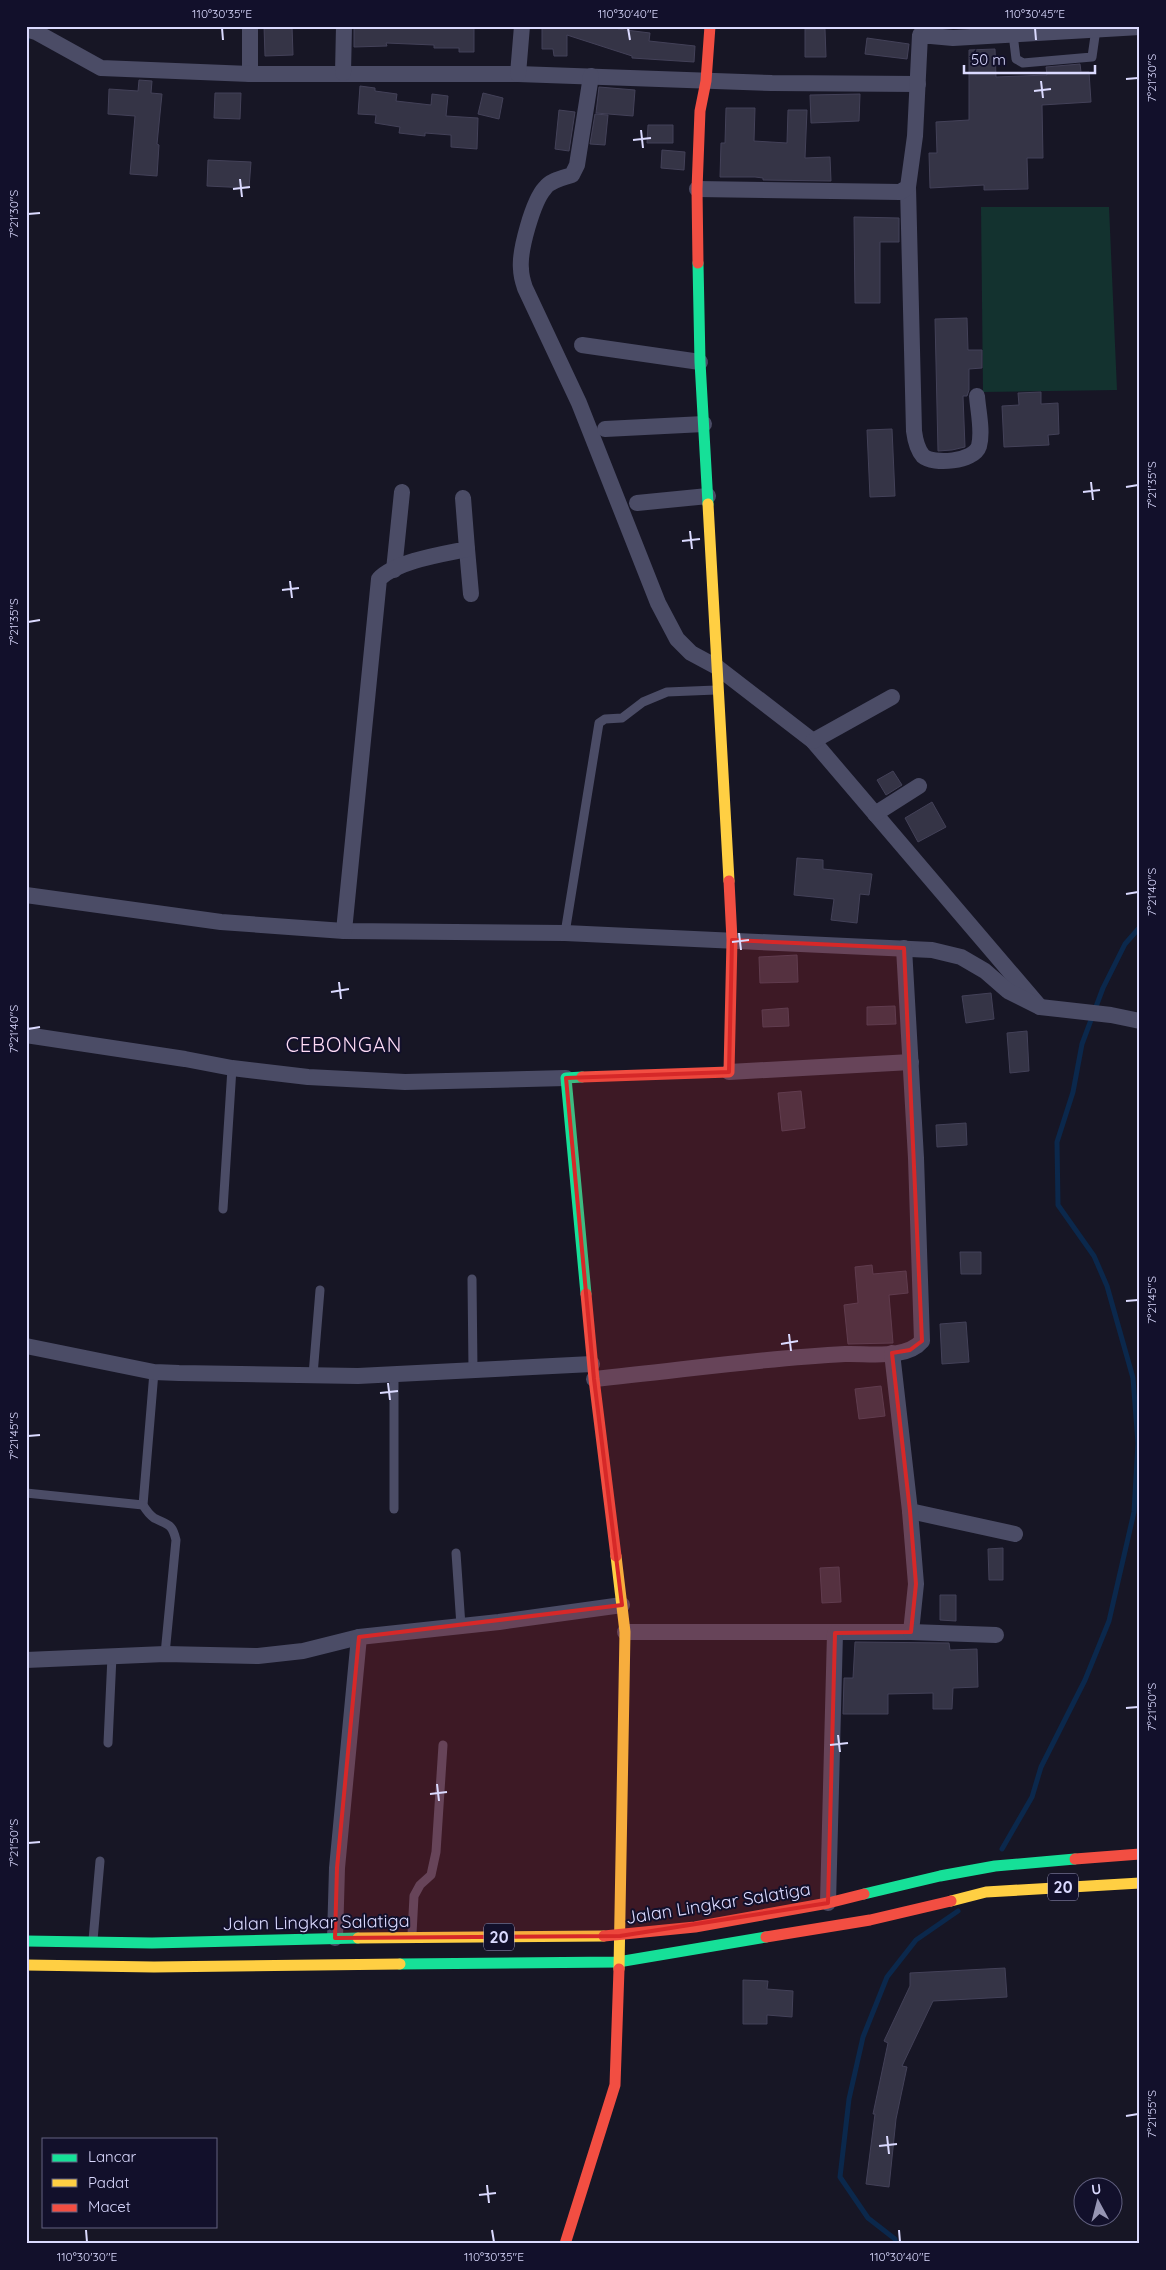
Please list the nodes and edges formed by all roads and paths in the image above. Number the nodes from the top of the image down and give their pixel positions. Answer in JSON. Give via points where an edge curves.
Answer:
{"nodes":[{"id":1,"x":250,"y":26,"type":"edge"},
{"id":2,"x":344,"y":26,"type":"edge"},
{"id":3,"x":522,"y":26,"type":"edge"},
{"id":4,"x":710,"y":26,"type":"edge"},
{"id":5,"x":1140,"y":27,"type":"edge"},
{"id":6,"x":1096,"y":29,"type":"junction"},
{"id":7,"x":31,"y":31,"type":"edge"},
{"id":8,"x":921,"y":31,"type":"edge"},
{"id":9,"x":1013,"y":34,"type":"junction"},
{"id":10,"x":343,"y":73,"type":"junction"},
{"id":11,"x":250,"y":74,"type":"junction"},
{"id":12,"x":518,"y":74,"type":"junction"},
{"id":13,"x":591,"y":76,"type":"junction"},
{"id":14,"x":706,"y":81,"type":"junction"},
{"id":15,"x":918,"y":84,"type":"junction"},
{"id":16,"x":908,"y":187,"type":"junction"},
{"id":17,"x":697,"y":189,"type":"junction"},
{"id":18,"x":582,"y":345,"type":"dead end"},
{"id":19,"x":700,"y":362,"type":"junction"},
{"id":20,"x":977,"y":396,"type":"dead end"},
{"id":21,"x":704,"y":424,"type":"junction"},
{"id":22,"x":604,"y":429,"type":"dead end"},
{"id":23,"x":402,"y":492,"type":"dead end"},
{"id":24,"x":708,"y":496,"type":"junction"},
{"id":25,"x":463,"y":498,"type":"dead end"},
{"id":26,"x":637,"y":503,"type":"dead end"},
{"id":27,"x":467,"y":549,"type":"junction"},
{"id":28,"x":394,"y":570,"type":"junction"},
{"id":29,"x":471,"y":594,"type":"dead end"},
{"id":30,"x":717,"y":667,"type":"junction"},
{"id":31,"x":718,"y":689,"type":"junction"},
{"id":32,"x":892,"y":697,"type":"dead end"},
{"id":33,"x":813,"y":741,"type":"junction"},
{"id":34,"x":919,"y":786,"type":"dead end"},
{"id":35,"x":875,"y":814,"type":"junction"},
{"id":36,"x":26,"y":895,"type":"edge"},
{"id":37,"x":344,"y":931,"type":"junction"},
{"id":38,"x":565,"y":933,"type":"junction"},
{"id":39,"x":732,"y":940,"type":"junction"},
{"id":40,"x":904,"y":948,"type":"junction"},
{"id":41,"x":1040,"y":1007,"type":"junction"},
{"id":42,"x":1140,"y":1021,"type":"edge"},
{"id":43,"x":26,"y":1035,"type":"edge"},
{"id":44,"x":910,"y":1062,"type":"junction"},
{"id":45,"x":232,"y":1068,"type":"junction"},
{"id":46,"x":729,"y":1072,"type":"junction"},
{"id":47,"x":566,"y":1078,"type":"junction"},
{"id":48,"x":223,"y":1209,"type":"dead end"},
{"id":49,"x":472,"y":1279,"type":"dead end"},
{"id":50,"x":320,"y":1290,"type":"dead end"},
{"id":51,"x":26,"y":1346,"type":"edge"},
{"id":52,"x":892,"y":1353,"type":"junction"},
{"id":53,"x":473,"y":1370,"type":"junction"},
{"id":54,"x":593,"y":1371,"type":"junction"},
{"id":55,"x":154,"y":1372,"type":"junction"},
{"id":56,"x":394,"y":1374,"type":"junction"},
{"id":57,"x":313,"y":1375,"type":"junction"},
{"id":58,"x":27,"y":1493,"type":"edge"},
{"id":59,"x":26,"y":1499,"type":"edge"},
{"id":60,"x":143,"y":1505,"type":"junction"},
{"id":61,"x":394,"y":1509,"type":"dead end"},
{"id":62,"x":910,"y":1511,"type":"junction"},
{"id":63,"x":1015,"y":1534,"type":"dead end"},
{"id":64,"x":456,"y":1553,"type":"dead end"},
{"id":65,"x":622,"y":1605,"type":"junction"},
{"id":66,"x":461,"y":1626,"type":"junction"},
{"id":67,"x":625,"y":1632,"type":"junction"},
{"id":68,"x":911,"y":1632,"type":"junction"},
{"id":69,"x":835,"y":1633,"type":"junction"},
{"id":70,"x":996,"y":1635,"type":"dead end"},
{"id":71,"x":358,"y":1637,"type":"junction"},
{"id":72,"x":165,"y":1654,"type":"junction"},
{"id":73,"x":112,"y":1656,"type":"junction"},
{"id":74,"x":26,"y":1660,"type":"edge"},
{"id":75,"x":108,"y":1743,"type":"dead end"},
{"id":76,"x":443,"y":1745,"type":"dead end"},
{"id":77,"x":1140,"y":1854,"type":"edge"},
{"id":78,"x":100,"y":1861,"type":"dead end"},
{"id":79,"x":1140,"y":1883,"type":"edge"},
{"id":80,"x":828,"y":1903,"type":"junction"},
{"id":81,"x":620,"y":1936,"type":"junction"},
{"id":82,"x":412,"y":1937,"type":"junction"},
{"id":83,"x":335,"y":1938,"type":"junction"},
{"id":84,"x":26,"y":1941,"type":"edge"},
{"id":85,"x":93,"y":1942,"type":"junction"},
{"id":86,"x":618,"y":1962,"type":"junction"},
{"id":87,"x":26,"y":1965,"type":"edge"},
{"id":88,"x":565,"y":2244,"type":"edge"}],
"edges":[{"from":1,"to":11,"type":"street"},
{"from":2,"to":10,"type":"street"},
{"from":3,"to":12,"type":"street"},
{"from":4,"to":14,"type":"main road"},
{"from":5,"to":6,"type":"street"},
{"from":6,"to":9,"type":"street"},
{"from":6,"to":9,"type":"lane","via":[[1092,57],[1023,63],[1016,60]]},
{"from":7,"to":11,"type":"street","via":[[101,68]]},
{"from":8,"to":9,"type":"street","via":[[953,38]]},
{"from":8,"to":15,"type":"street"},
{"from":10,"to":11,"type":"street"},
{"from":10,"to":12,"type":"street"},
{"from":12,"to":13,"type":"street"},
{"from":13,"to":14,"type":"street"},
{"from":13,"to":30,"type":"street","via":[[577,165],[572,175],[550,183],[544,189],[536,205],[520,269],[525,288],[579,403],[658,603],[677,639],[691,653]]},
{"from":14,"to":15,"type":"street"},
{"from":14,"to":17,"type":"main road","via":[[700,111]]},
{"from":15,"to":16,"type":"street"},
{"from":16,"to":17,"type":"street","via":[[900,192]]},
{"from":16,"to":20,"type":"street","via":[[914,431],[922,455],[951,461],[975,452],[979,435]]},
{"from":17,"to":19,"type":"main road"},
{"from":18,"to":19,"type":"street"},
{"from":19,"to":21,"type":"main road"},
{"from":21,"to":22,"type":"street"},
{"from":21,"to":24,"type":"main road"},
{"from":23,"to":28,"type":"street"},
{"from":24,"to":26,"type":"street"},
{"from":24,"to":30,"type":"main road"},
{"from":25,"to":27,"type":"street"},
{"from":27,"to":28,"type":"street","via":[[423,558]]},
{"from":27,"to":29,"type":"street"},
{"from":28,"to":37,"type":"street","via":[[385,573],[380,580]]},
{"from":30,"to":31,"type":"main road"},
{"from":30,"to":33,"type":"street"},
{"from":31,"to":38,"type":"lane","via":[[667,692],[643,702],[622,718],[598,723]]},
{"from":31,"to":39,"type":"main road"},
{"from":32,"to":33,"type":"street"},
{"from":33,"to":35,"type":"street"},
{"from":34,"to":35,"type":"street"},
{"from":35,"to":41,"type":"street"},
{"from":36,"to":37,"type":"street","via":[[221,922]]},
{"from":37,"to":38,"type":"street"},
{"from":38,"to":39,"type":"street"},
{"from":39,"to":40,"type":"street"},
{"from":39,"to":46,"type":"main road"},
{"from":40,"to":41,"type":"street","via":[[962,957],[1008,991]]},
{"from":40,"to":44,"type":"street"},
{"from":41,"to":42,"type":"street"},
{"from":43,"to":45,"type":"street"},
{"from":44,"to":46,"type":"street"},
{"from":44,"to":52,"type":"street","via":[[922,1341],[910,1350]]},
{"from":45,"to":47,"type":"street","via":[[308,1077],[405,1082]]},
{"from":45,"to":48,"type":"lane"},
{"from":46,"to":47,"type":"main road"},
{"from":47,"to":54,"type":"main road"},
{"from":49,"to":53,"type":"lane"},
{"from":50,"to":57,"type":"lane"},
{"from":51,"to":55,"type":"street"},
{"from":52,"to":54,"type":"street"},
{"from":52,"to":62,"type":"street"},
{"from":53,"to":54,"type":"street"},
{"from":53,"to":56,"type":"street"},
{"from":54,"to":65,"type":"main road"},
{"from":55,"to":57,"type":"street"},
{"from":55,"to":60,"type":"lane"},
{"from":56,"to":57,"type":"street"},
{"from":56,"to":61,"type":"lane"},
{"from":58,"to":59,"type":"lane"},
{"from":58,"to":60,"type":"lane"},
{"from":60,"to":72,"type":"lane","via":[[152,1517],[174,1529],[176,1540]]},
{"from":62,"to":63,"type":"street"},
{"from":62,"to":68,"type":"street","via":[[916,1584]]},
{"from":64,"to":66,"type":"lane"},
{"from":65,"to":66,"type":"street"},
{"from":65,"to":67,"type":"main road"},
{"from":66,"to":71,"type":"street"},
{"from":67,"to":69,"type":"street"},
{"from":67,"to":81,"type":"main road"},
{"from":68,"to":69,"type":"street"},
{"from":68,"to":70,"type":"street"},
{"from":69,"to":80,"type":"street"},
{"from":71,"to":72,"type":"street","via":[[303,1651],[258,1656]]},
{"from":71,"to":83,"type":"street","via":[[338,1859]]},
{"from":72,"to":73,"type":"street"},
{"from":73,"to":74,"type":"street"},
{"from":73,"to":75,"type":"lane"},
{"from":76,"to":82,"type":"lane","via":[[436,1852],[431,1875],[420,1884],[414,1896]]},
{"from":77,"to":80,"type":"main road","name":"Jalan Lingkar Salatiga","number":"20","via":[[995,1866]]},
{"from":78,"to":85,"type":"lane"},
{"from":79,"to":86,"type":"main road","number":"20","via":[[986,1892],[870,1920]]},
{"from":80,"to":81,"type":"main road","name":"Jalan Lingkar Salatiga","number":"20","via":[[695,1927]]},
{"from":81,"to":82,"type":"main road","name":"Jalan Lingkar Salatiga","number":"20"},
{"from":81,"to":86,"type":"main road"},
{"from":82,"to":83,"type":"main road","name":"Jalan Lingkar Salatiga","number":"20"},
{"from":83,"to":85,"type":"main road","name":"Jalan Lingkar Salatiga","number":"20"},
{"from":84,"to":85,"type":"main road","name":"Jalan Lingkar Salatiga","number":"20"},
{"from":86,"to":87,"type":"main road","number":"20","via":[[154,1967]]},
{"from":86,"to":88,"type":"main road","via":[[615,2085]]}]}
